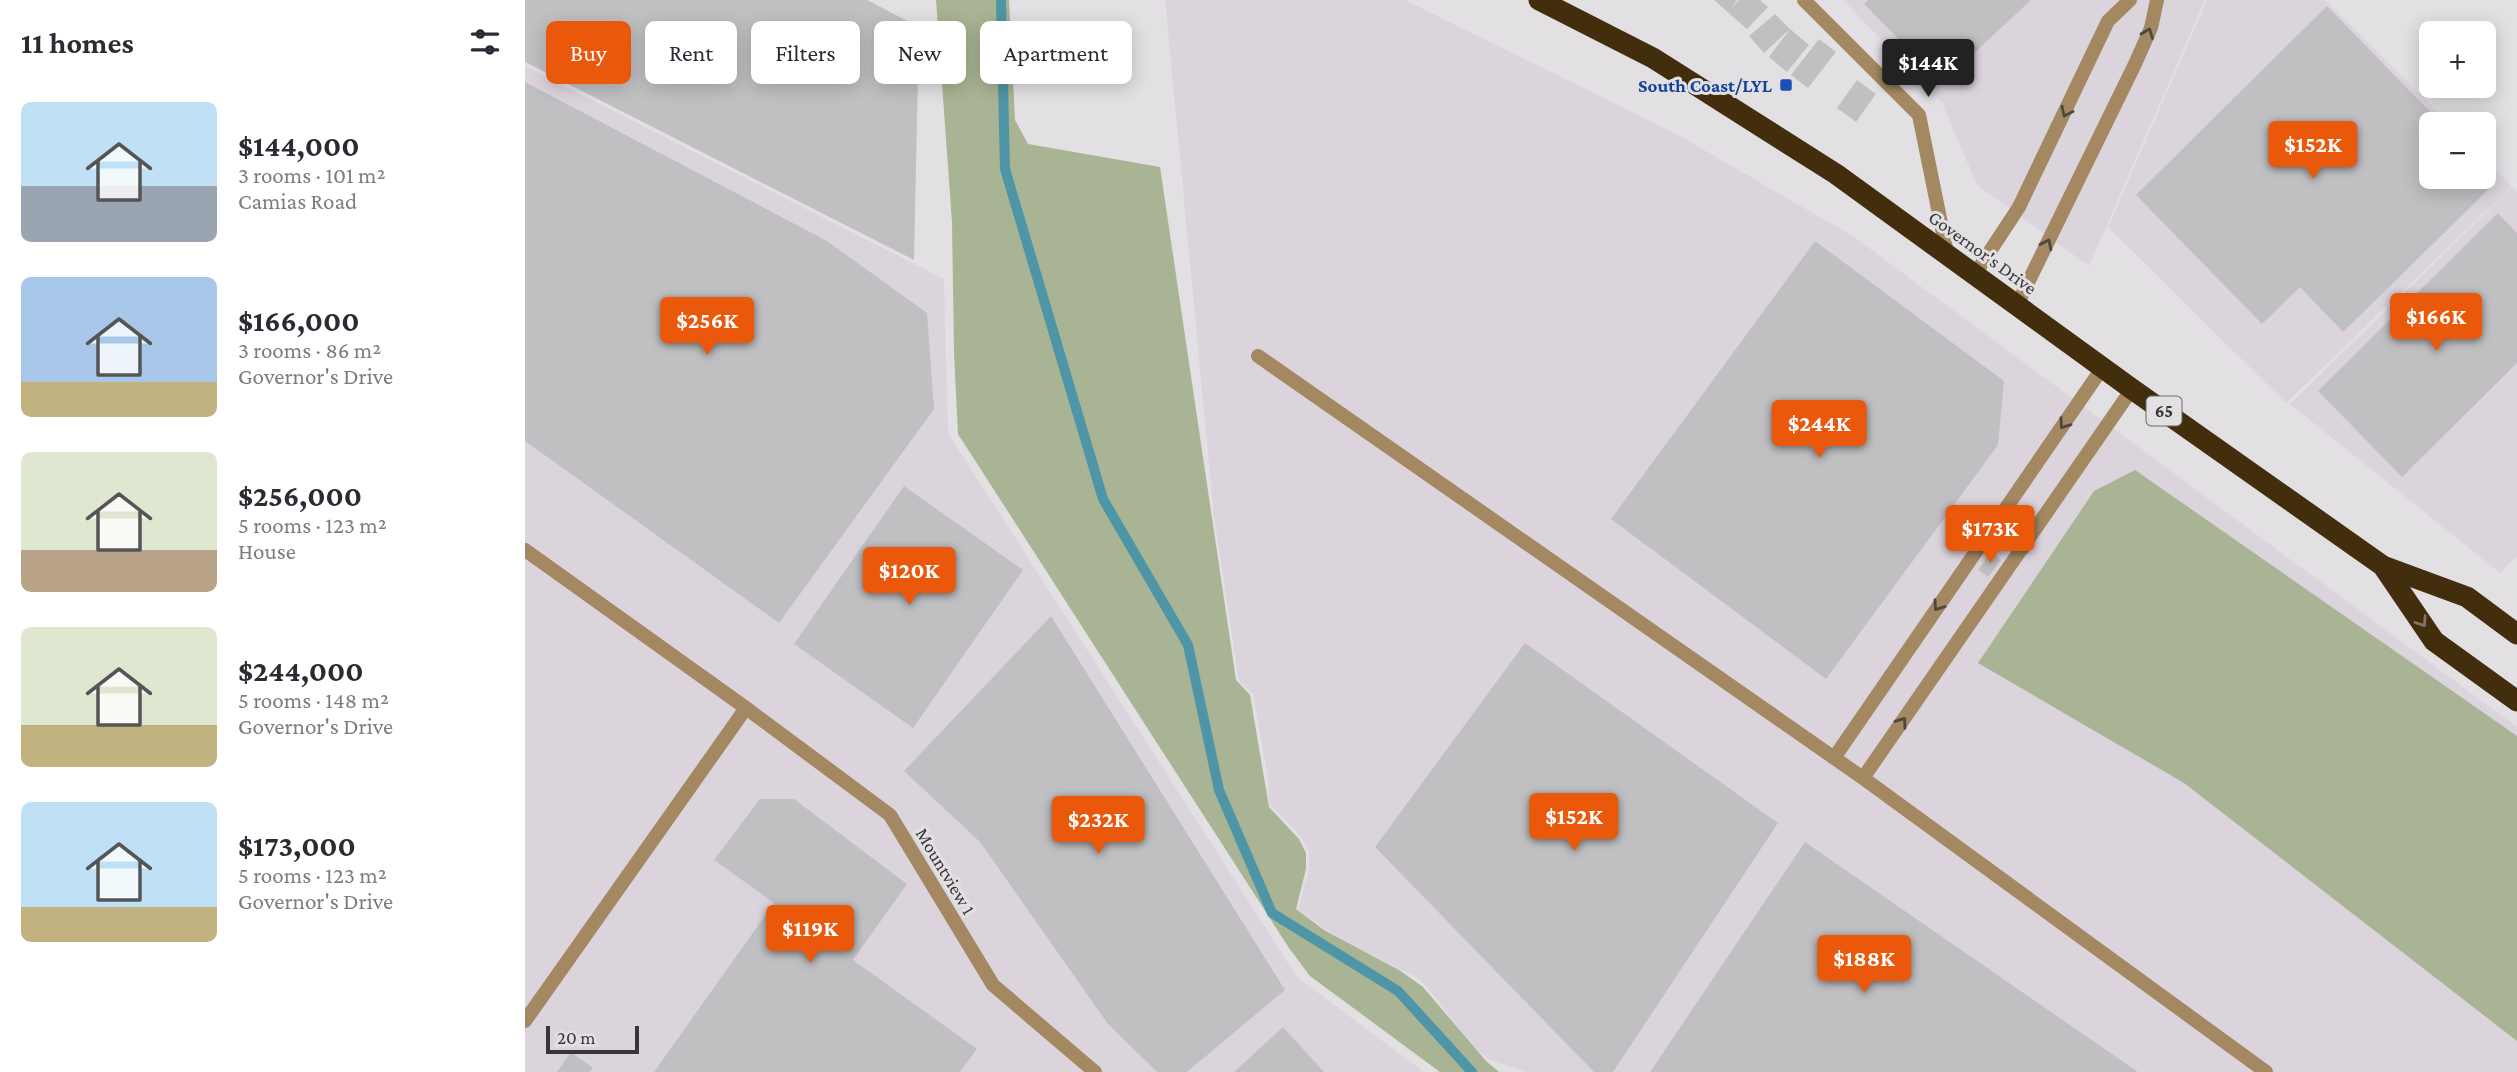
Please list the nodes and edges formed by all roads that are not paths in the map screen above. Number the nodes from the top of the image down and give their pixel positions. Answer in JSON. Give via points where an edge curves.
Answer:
{"nodes":[{"id":1,"x":1539,"y":0,"type":"edge"},
{"id":2,"x":1804,"y":0,"type":"edge"},
{"id":3,"x":2130,"y":0,"type":"edge"},
{"id":4,"x":2157,"y":0,"type":"edge"},
{"id":5,"x":1947,"y":253,"type":"junction"},
{"id":6,"x":1975,"y":274,"type":"junction"},
{"id":7,"x":2017,"y":305,"type":"junction"},
{"id":8,"x":1258,"y":356,"type":"dead end"},
{"id":9,"x":2103,"y":367,"type":"junction"},
{"id":10,"x":2132,"y":389,"type":"junction"},
{"id":11,"x":1993,"y":527,"type":"junction"},
{"id":12,"x":2022,"y":548,"type":"junction"},
{"id":13,"x":525,"y":550,"type":"edge"},
{"id":14,"x":2383,"y":566,"type":"junction"},
{"id":15,"x":2517,"y":634,"type":"edge"},
{"id":16,"x":2517,"y":701,"type":"edge"},
{"id":17,"x":747,"y":708,"type":"junction"},
{"id":18,"x":1834,"y":758,"type":"junction"},
{"id":19,"x":1863,"y":778,"type":"junction"},
{"id":20,"x":525,"y":1021,"type":"edge"},
{"id":21,"x":1095,"y":1072,"type":"edge"},
{"id":22,"x":2266,"y":1072,"type":"edge"}],
"edges":[{"from":1,"to":5,"type":"highway","name":"Governor's Drive","number":"65","via":[[1653,58],[1836,174]]},
{"from":2,"to":5,"type":"street","via":[[1919,115]]},
{"from":3,"to":6,"type":"street","one_way":true,"via":[[2108,21],[2019,207]]},
{"from":7,"to":4,"type":"street","one_way":true,"via":[[2135,64]]},
{"from":5,"to":6,"type":"highway","name":"Governor's Drive","number":"65"},
{"from":6,"to":7,"type":"highway","name":"Governor's Drive","number":"65"},
{"from":7,"to":9,"type":"highway","name":"Governor's Drive","number":"65"},
{"from":8,"to":18,"type":"street"},
{"from":9,"to":10,"type":"highway","name":"Governor's Drive","number":"65"},
{"from":9,"to":11,"type":"street","one_way":true},
{"from":10,"to":12,"type":"street"},
{"from":10,"to":14,"type":"highway","name":"Governor's Drive","number":"65"},
{"from":11,"to":12,"type":"street"},
{"from":11,"to":18,"type":"street","one_way":true},
{"from":19,"to":12,"type":"street","one_way":true},
{"from":13,"to":17,"type":"street","name":"Mountview 1"},
{"from":14,"to":15,"type":"highway","name":"Governor's Drive","number":"65","via":[[2466,597]]},
{"from":14,"to":16,"type":"highway","name":"Governor's Drive","number":"65","one_way":true,"via":[[2434,640]]},
{"from":17,"to":20,"type":"street"},
{"from":17,"to":21,"type":"street","name":"Mountview 1","via":[[890,815],[993,985]]},
{"from":18,"to":19,"type":"street"},
{"from":19,"to":22,"type":"street"}]}
